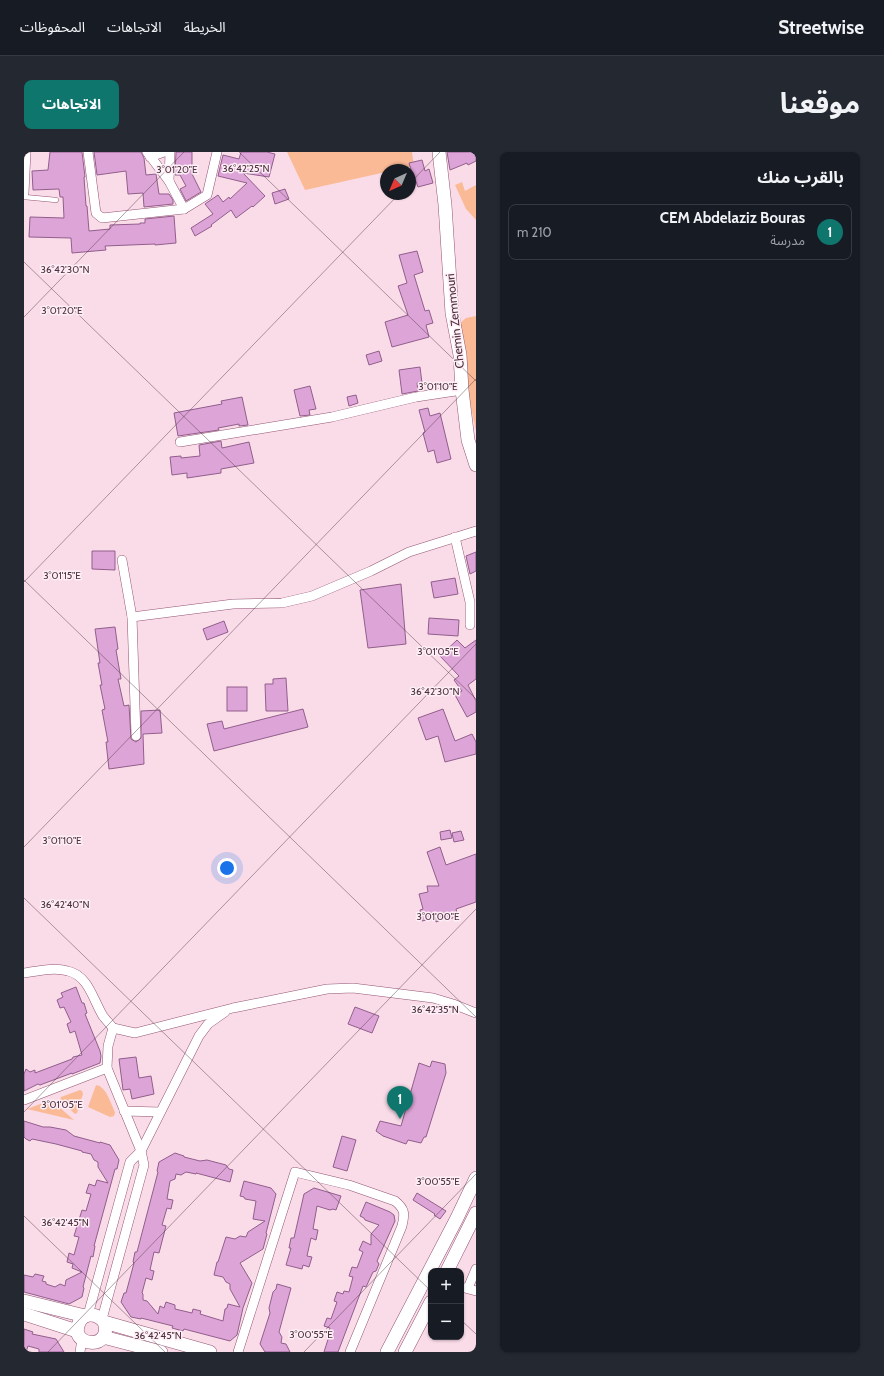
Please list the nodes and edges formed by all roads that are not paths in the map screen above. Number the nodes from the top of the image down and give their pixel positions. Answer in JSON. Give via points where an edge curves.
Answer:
{"nodes":[{"id":1,"x":26,"y":152,"type":"edge"},
{"id":2,"x":88,"y":152,"type":"edge"},
{"id":3,"x":164,"y":152,"type":"edge"},
{"id":4,"x":170,"y":152,"type":"edge"},
{"id":5,"x":217,"y":152,"type":"edge"},
{"id":6,"x":439,"y":152,"type":"edge"},
{"id":7,"x":149,"y":155,"type":"edge"},
{"id":8,"x":169,"y":181,"type":"junction"},
{"id":9,"x":24,"y":193,"type":"edge"},
{"id":10,"x":24,"y":198,"type":"edge"},
{"id":11,"x":56,"y":200,"type":"dead end"},
{"id":12,"x":184,"y":210,"type":"junction"},
{"id":13,"x":462,"y":390,"type":"junction"},
{"id":14,"x":180,"y":442,"type":"dead end"},
{"id":15,"x":476,"y":465,"type":"edge"},
{"id":16,"x":476,"y":531,"type":"edge"},
{"id":17,"x":455,"y":537,"type":"junction"},
{"id":18,"x":122,"y":560,"type":"dead end"},
{"id":19,"x":132,"y":617,"type":"junction"},
{"id":20,"x":470,"y":625,"type":"dead end"},
{"id":21,"x":136,"y":736,"type":"dead end"},
{"id":22,"x":24,"y":973,"type":"edge"},
{"id":23,"x":233,"y":1008,"type":"junction"},
{"id":24,"x":476,"y":1013,"type":"edge"},
{"id":25,"x":113,"y":1028,"type":"junction"},
{"id":26,"x":107,"y":1068,"type":"junction"},
{"id":27,"x":24,"y":1100,"type":"edge"},
{"id":28,"x":124,"y":1111,"type":"junction"},
{"id":29,"x":160,"y":1112,"type":"junction"},
{"id":30,"x":141,"y":1151,"type":"junction"},
{"id":31,"x":476,"y":1178,"type":"edge"},
{"id":32,"x":476,"y":1213,"type":"edge"},
{"id":33,"x":448,"y":1268,"type":"edge"},
{"id":34,"x":476,"y":1269,"type":"edge"},
{"id":35,"x":468,"y":1289,"type":"edge"},
{"id":36,"x":24,"y":1301,"type":"edge"},
{"id":37,"x":430,"y":1304,"type":"edge"},
{"id":38,"x":24,"y":1314,"type":"edge"},
{"id":39,"x":87,"y":1316,"type":"junction"},
{"id":40,"x":103,"y":1321,"type":"junction"},
{"id":41,"x":80,"y":1341,"type":"edge"},
{"id":42,"x":99,"y":1344,"type":"edge"},
{"id":43,"x":161,"y":1352,"type":"edge"},
{"id":44,"x":210,"y":1352,"type":"edge"},
{"id":45,"x":238,"y":1352,"type":"edge"},
{"id":46,"x":350,"y":1352,"type":"edge"},
{"id":47,"x":387,"y":1352,"type":"edge"},
{"id":48,"x":405,"y":1352,"type":"edge"}],
"edges":[{"from":1,"to":9,"type":"street"},
{"from":2,"to":12,"type":"street","via":[[96,213],[102,218]]},
{"from":3,"to":7,"type":"street"},
{"from":4,"to":8,"type":"street"},
{"from":5,"to":12,"type":"street","via":[[207,195]]},
{"from":6,"to":13,"type":"street","name":"Chemin Zemmouri","via":[[452,313],[460,355]]},
{"from":7,"to":8,"type":"street"},
{"from":8,"to":12,"type":"street"},
{"from":10,"to":11,"type":"lane"},
{"from":13,"to":14,"type":"street","via":[[416,397],[332,418]]},
{"from":13,"to":15,"type":"street","name":"Chemin Zemmouri","via":[[468,440]]},
{"from":16,"to":17,"type":"street"},
{"from":17,"to":19,"type":"street","via":[[410,552],[312,596],[282,603],[233,604]]},
{"from":17,"to":20,"type":"street","via":[[470,602]]},
{"from":18,"to":19,"type":"street"},
{"from":19,"to":21,"type":"street"},
{"from":22,"to":25,"type":"street","via":[[68,971],[81,978]]},
{"from":23,"to":24,"type":"street","via":[[328,989],[353,988],[433,998]]},
{"from":23,"to":25,"type":"street","via":[[134,1033]]},
{"from":23,"to":29,"type":"street","via":[[208,1024],[199,1036]]},
{"from":25,"to":26,"type":"street","via":[[108,1046]]},
{"from":26,"to":27,"type":"street"},
{"from":26,"to":28,"type":"street"},
{"from":28,"to":29,"type":"street"},
{"from":28,"to":30,"type":"street"},
{"from":29,"to":30,"type":"street"},
{"from":30,"to":39,"type":"street","via":[[130,1162]]},
{"from":30,"to":40,"type":"street","via":[[144,1165]]},
{"from":31,"to":47,"type":"street"},
{"from":32,"to":33,"type":"street"},
{"from":34,"to":35,"type":"street"},
{"from":36,"to":39,"type":"street"},
{"from":37,"to":48,"type":"street"},
{"from":38,"to":41,"type":"street"},
{"from":39,"to":40,"type":"street","via":[[96,1315]]},
{"from":39,"to":41,"type":"street","via":[[80,1320],[78,1325]]},
{"from":40,"to":42,"type":"street","via":[[106,1330]]},
{"from":40,"to":44,"type":"street"},
{"from":41,"to":42,"type":"street"},
{"from":42,"to":43,"type":"street"},
{"from":45,"to":46,"type":"street","via":[[295,1172],[349,1185],[395,1202],[401,1206],[404,1215],[402,1226]]}]}
